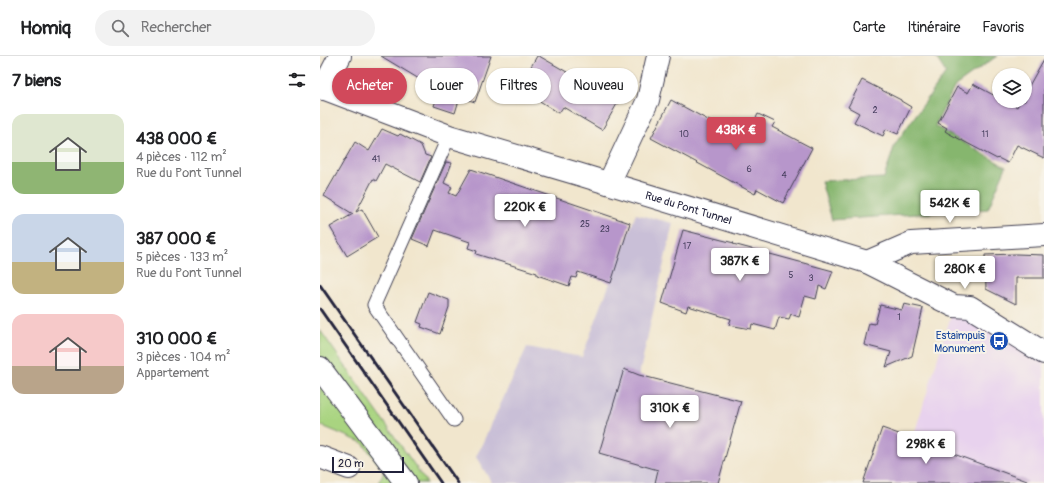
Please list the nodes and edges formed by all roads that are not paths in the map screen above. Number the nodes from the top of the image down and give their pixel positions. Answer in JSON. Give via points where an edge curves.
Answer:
{"nodes":[{"id":1,"x":340,"y":56,"type":"edge"},
{"id":2,"x":658,"y":56,"type":"edge"},
{"id":3,"x":321,"y":88,"type":"edge"},
{"id":4,"x":448,"y":136,"type":"junction"},
{"id":5,"x":609,"y":184,"type":"junction"},
{"id":6,"x":1044,"y":235,"type":"edge"},
{"id":7,"x":867,"y":262,"type":"junction"},
{"id":8,"x":1044,"y":353,"type":"edge"},
{"id":9,"x":320,"y":368,"type":"edge"},
{"id":10,"x":454,"y":420,"type":"dead end"},
{"id":11,"x":320,"y":457,"type":"edge"},
{"id":12,"x":349,"y":468,"type":"dead end"},
{"id":13,"x":406,"y":483,"type":"edge"}],
"edges":[{"from":1,"to":3,"type":"main road"},
{"from":2,"to":5,"type":"main road","via":[[648,100]]},
{"from":3,"to":4,"type":"main road","name":"Rue du Pont Tunnel"},
{"from":4,"to":5,"type":"main road","name":"Rue du Pont Tunnel"},
{"from":4,"to":10,"type":"lane","via":[[374,305]]},
{"from":5,"to":7,"type":"main road","name":"Rue du Pont Tunnel"},
{"from":6,"to":7,"type":"main road","via":[[911,243]]},
{"from":7,"to":8,"type":"main road","name":"Rue du Pont Tunnel","via":[[954,306],[970,307]]},
{"from":9,"to":13,"type":"main road"},
{"from":11,"to":12,"type":"main road"}]}
